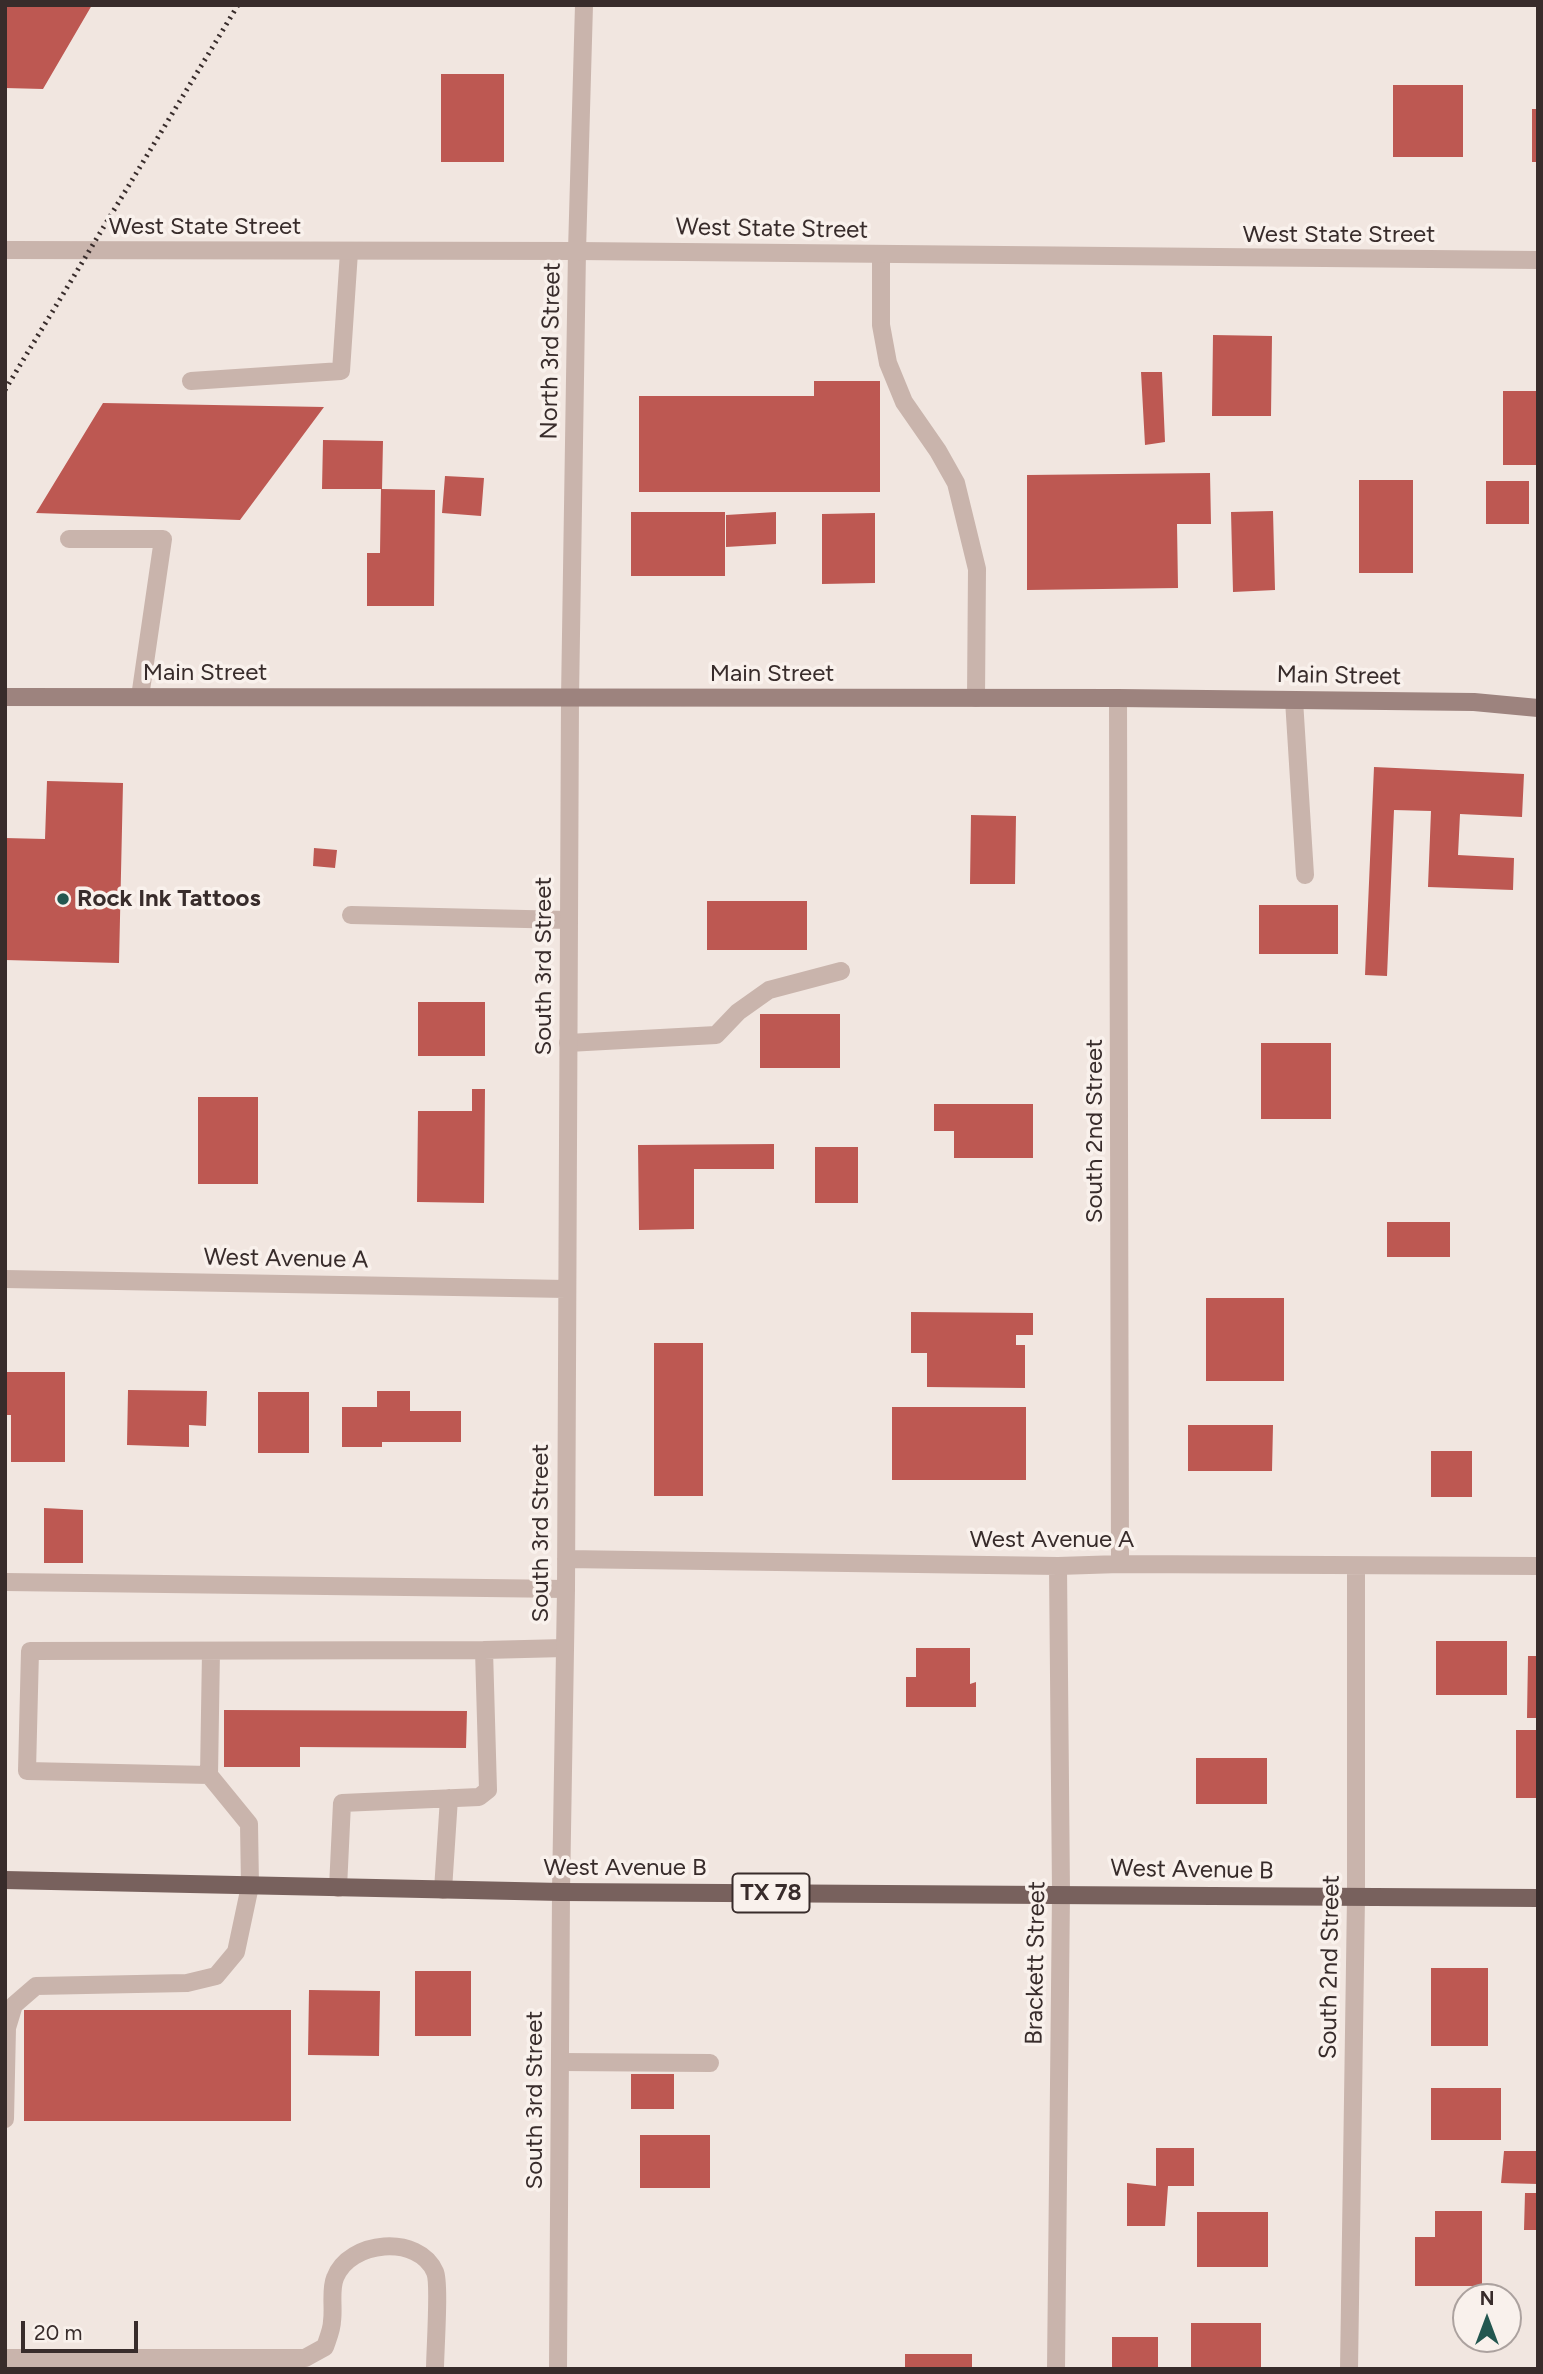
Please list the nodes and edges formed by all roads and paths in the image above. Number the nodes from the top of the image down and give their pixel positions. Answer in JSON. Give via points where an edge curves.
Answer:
{"nodes":[{"id":1,"x":584,"y":5,"type":"edge"},
{"id":2,"x":5,"y":250,"type":"edge"},
{"id":3,"x":577,"y":251,"type":"junction"},
{"id":4,"x":349,"y":252,"type":"junction"},
{"id":5,"x":881,"y":255,"type":"junction"},
{"id":6,"x":1538,"y":260,"type":"edge"},
{"id":7,"x":191,"y":381,"type":"dead end"},
{"id":8,"x":69,"y":539,"type":"dead end"},
{"id":9,"x":5,"y":696,"type":"edge"},
{"id":10,"x":140,"y":697,"type":"junction"},
{"id":11,"x":570,"y":698,"type":"junction"},
{"id":12,"x":976,"y":698,"type":"junction"},
{"id":13,"x":1118,"y":698,"type":"junction"},
{"id":14,"x":1294,"y":700,"type":"junction"},
{"id":15,"x":1538,"y":708,"type":"edge"},
{"id":16,"x":1306,"y":875,"type":"dead end"},
{"id":17,"x":351,"y":915,"type":"dead end"},
{"id":18,"x":569,"y":920,"type":"junction"},
{"id":19,"x":841,"y":971,"type":"dead end"},
{"id":20,"x":568,"y":1043,"type":"junction"},
{"id":21,"x":5,"y":1279,"type":"edge"},
{"id":22,"x":566,"y":1289,"type":"junction"},
{"id":23,"x":566,"y":1559,"type":"junction"},
{"id":24,"x":1120,"y":1564,"type":"junction"},
{"id":25,"x":1058,"y":1566,"type":"junction"},
{"id":26,"x":1356,"y":1566,"type":"junction"},
{"id":27,"x":1538,"y":1566,"type":"edge"},
{"id":28,"x":5,"y":1582,"type":"edge"},
{"id":29,"x":566,"y":1589,"type":"junction"},
{"id":30,"x":565,"y":1648,"type":"junction"},
{"id":31,"x":484,"y":1650,"type":"junction"},
{"id":32,"x":211,"y":1651,"type":"junction"},
{"id":33,"x":209,"y":1775,"type":"junction"},
{"id":34,"x":449,"y":1798,"type":"junction"},
{"id":35,"x":5,"y":1880,"type":"edge"},
{"id":36,"x":250,"y":1886,"type":"junction"},
{"id":37,"x":338,"y":1888,"type":"junction"},
{"id":38,"x":443,"y":1890,"type":"junction"},
{"id":39,"x":561,"y":1892,"type":"junction"},
{"id":40,"x":1061,"y":1894,"type":"junction"},
{"id":41,"x":1356,"y":1897,"type":"junction"},
{"id":42,"x":1538,"y":1898,"type":"edge"},
{"id":43,"x":6,"y":2047,"type":"edge"},
{"id":44,"x":560,"y":2062,"type":"junction"},
{"id":45,"x":710,"y":2063,"type":"dead end"},
{"id":46,"x":5,"y":2119,"type":"edge"},
{"id":47,"x":5,"y":2358,"type":"edge"},
{"id":48,"x":1056,"y":2365,"type":"edge"},
{"id":49,"x":435,"y":2369,"type":"edge"},
{"id":50,"x":558,"y":2369,"type":"edge"},
{"id":51,"x":1349,"y":2369,"type":"edge"}],
"edges":[{"from":1,"to":3,"type":"street","name":"North 3rd Street"},
{"from":2,"to":4,"type":"street","name":"West State Street"},
{"from":3,"to":4,"type":"street","name":"West State Street"},
{"from":3,"to":5,"type":"street","name":"West State Street"},
{"from":3,"to":11,"type":"street","name":"North 3rd Street"},
{"from":4,"to":7,"type":"street","via":[[341,371]]},
{"from":5,"to":6,"type":"street","name":"West State Street"},
{"from":5,"to":12,"type":"street","via":[[881,325],[888,363],[904,402],[956,483],[977,569]]},
{"from":8,"to":10,"type":"street","via":[[163,539]]},
{"from":9,"to":10,"type":"main road","name":"Main Street"},
{"from":10,"to":11,"type":"main road","name":"Main Street"},
{"from":11,"to":12,"type":"main road","name":"Main Street"},
{"from":11,"to":18,"type":"street","name":"South 3rd Street"},
{"from":12,"to":13,"type":"main road","name":"Main Street"},
{"from":13,"to":14,"type":"main road","name":"Main Street"},
{"from":13,"to":24,"type":"street","name":"South 2nd Street"},
{"from":14,"to":15,"type":"main road","name":"Main Street","via":[[1474,702]]},
{"from":14,"to":16,"type":"street"},
{"from":17,"to":18,"type":"street"},
{"from":18,"to":20,"type":"street","name":"South 3rd Street"},
{"from":19,"to":20,"type":"street","via":[[769,990],[716,1035]]},
{"from":20,"to":22,"type":"street","name":"South 3rd Street"},
{"from":21,"to":22,"type":"street","name":"West Avenue A"},
{"from":22,"to":23,"type":"street","name":"South 3rd Street"},
{"from":23,"to":25,"type":"street","name":"West Avenue A"},
{"from":23,"to":29,"type":"street","name":"South 3rd Street"},
{"from":24,"to":25,"type":"street","name":"West Avenue A"},
{"from":24,"to":26,"type":"street","name":"West Avenue A"},
{"from":25,"to":40,"type":"street","name":"Brackett Street"},
{"from":26,"to":27,"type":"street","name":"West Avenue A"},
{"from":26,"to":41,"type":"street","name":"South 2nd Street"},
{"from":28,"to":29,"type":"street"},
{"from":29,"to":30,"type":"street","name":"South 3rd Street"},
{"from":30,"to":31,"type":"street"},
{"from":30,"to":39,"type":"street","name":"South 3rd Street"},
{"from":31,"to":32,"type":"street"},
{"from":31,"to":34,"type":"street","via":[[488,1790],[480,1797]]},
{"from":32,"to":33,"type":"street"},
{"from":32,"to":33,"type":"street","via":[[30,1651],[27,1771]]},
{"from":33,"to":36,"type":"street","via":[[249,1824]]},
{"from":34,"to":37,"type":"street","via":[[341,1803]]},
{"from":34,"to":38,"type":"street"},
{"from":35,"to":36,"type":"main road","name":"West Avenue B","number":"TX 78"},
{"from":36,"to":37,"type":"main road","name":"West Avenue B","number":"TX 78"},
{"from":36,"to":43,"type":"street","via":[[236,1952],[216,1976],[187,1983],[36,1986],[14,2005]]},
{"from":37,"to":38,"type":"main road","name":"West Avenue B","number":"TX 78"},
{"from":38,"to":39,"type":"main road","name":"West Avenue B","number":"TX 78"},
{"from":39,"to":40,"type":"main road","name":"West Avenue B","number":"TX 78"},
{"from":39,"to":44,"type":"street","name":"South 3rd Street"},
{"from":40,"to":41,"type":"main road","name":"West Avenue B","number":"TX 78"},
{"from":40,"to":48,"type":"street","name":"Brackett Street"},
{"from":41,"to":42,"type":"main road","name":"West Avenue B","number":"TX 78"},
{"from":41,"to":51,"type":"street","name":"South 2nd Street"},
{"from":43,"to":46,"type":"street"},
{"from":44,"to":45,"type":"street"},
{"from":44,"to":50,"type":"street","name":"South 3rd Street"},
{"from":47,"to":49,"type":"street","via":[[305,2358],[325,2347],[332,2325],[334,2279],[348,2259],[370,2248],[402,2248],[424,2255],[436,2274]]}]}
